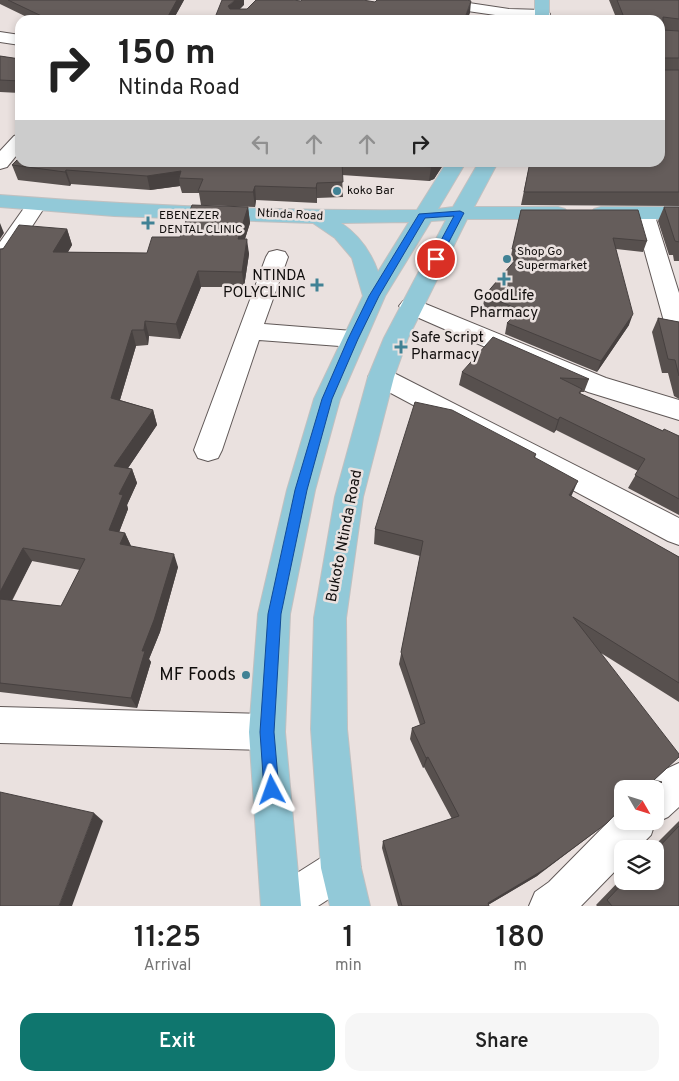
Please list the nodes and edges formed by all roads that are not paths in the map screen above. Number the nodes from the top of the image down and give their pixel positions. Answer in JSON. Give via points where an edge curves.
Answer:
{"nodes":[{"id":1,"x":419,"y":0,"type":"edge"},
{"id":2,"x":542,"y":11,"type":"edge"},
{"id":3,"x":0,"y":37,"type":"edge"},
{"id":4,"x":15,"y":39,"type":"edge"},
{"id":5,"x":15,"y":146,"type":"edge"},
{"id":6,"x":0,"y":163,"type":"edge"},
{"id":7,"x":454,"y":167,"type":"edge"},
{"id":8,"x":486,"y":167,"type":"edge"},
{"id":9,"x":0,"y":201,"type":"edge"},
{"id":10,"x":36,"y":205,"type":"junction"},
{"id":11,"x":679,"y":212,"type":"edge"},
{"id":12,"x":460,"y":213,"type":"junction"},
{"id":13,"x":644,"y":213,"type":"junction"},
{"id":14,"x":422,"y":216,"type":"junction"},
{"id":15,"x":318,"y":217,"type":"junction"},
{"id":16,"x":277,"y":257,"type":"dead end"},
{"id":17,"x":0,"y":258,"type":"edge"},
{"id":18,"x":374,"y":296,"type":"junction"},
{"id":19,"x":412,"y":306,"type":"junction"},
{"id":20,"x":678,"y":325,"type":"edge"},
{"id":21,"x":250,"y":331,"type":"junction"},
{"id":22,"x":353,"y":339,"type":"junction"},
{"id":23,"x":381,"y":377,"type":"junction"},
{"id":24,"x":679,"y":410,"type":"edge"},
{"id":25,"x":208,"y":450,"type":"dead end"},
{"id":26,"x":679,"y":532,"type":"edge"},
{"id":27,"x":0,"y":725,"type":"edge"},
{"id":28,"x":267,"y":732,"type":"junction"},
{"id":29,"x":679,"y":782,"type":"edge"},
{"id":30,"x":664,"y":796,"type":"edge"},
{"id":31,"x":630,"y":830,"type":"edge"},
{"id":32,"x":341,"y":868,"type":"junction"},
{"id":33,"x":561,"y":903,"type":"edge"},
{"id":34,"x":281,"y":906,"type":"edge"},
{"id":35,"x":350,"y":906,"type":"edge"}],
"edges":[{"from":1,"to":2,"type":"street","via":[[509,13]]},
{"from":3,"to":4,"type":"street"},
{"from":5,"to":6,"type":"street"},
{"from":7,"to":14,"type":"main road"},
{"from":8,"to":12,"type":"main road","name":"Bukoto Ntinda Road"},
{"from":9,"to":10,"type":"main road","name":"Ntinda Road"},
{"from":10,"to":15,"type":"main road","name":"Ntinda Road"},
{"from":10,"to":17,"type":"street"},
{"from":11,"to":13,"type":"main road","name":"Ntinda Road"},
{"from":12,"to":13,"type":"main road","name":"Ntinda Road"},
{"from":12,"to":14,"type":"main road","name":"Ntinda Road"},
{"from":12,"to":19,"type":"main road","name":"Bukoto Ntinda Road"},
{"from":13,"to":20,"type":"street"},
{"from":14,"to":15,"type":"main road","name":"Ntinda Road"},
{"from":14,"to":18,"type":"main road"},
{"from":15,"to":18,"type":"main road","via":[[342,233],[362,256]]},
{"from":16,"to":21,"type":"street"},
{"from":18,"to":22,"type":"main road"},
{"from":19,"to":23,"type":"main road","name":"Bukoto Ntinda Road"},
{"from":19,"to":24,"type":"street","via":[[597,386]]},
{"from":21,"to":22,"type":"street"},
{"from":21,"to":25,"type":"street"},
{"from":22,"to":28,"type":"main road","via":[[327,399],[301,490],[274,614]]},
{"from":23,"to":26,"type":"street"},
{"from":23,"to":32,"type":"main road","name":"Bukoto Ntinda Road","via":[[350,497],[330,618],[329,729]]},
{"from":27,"to":28,"type":"street"},
{"from":28,"to":34,"type":"main road"},
{"from":29,"to":30,"type":"street"},
{"from":31,"to":33,"type":"street"},
{"from":32,"to":34,"type":"street"},
{"from":32,"to":35,"type":"main road","name":"Bukoto Ntinda Road"}]}
